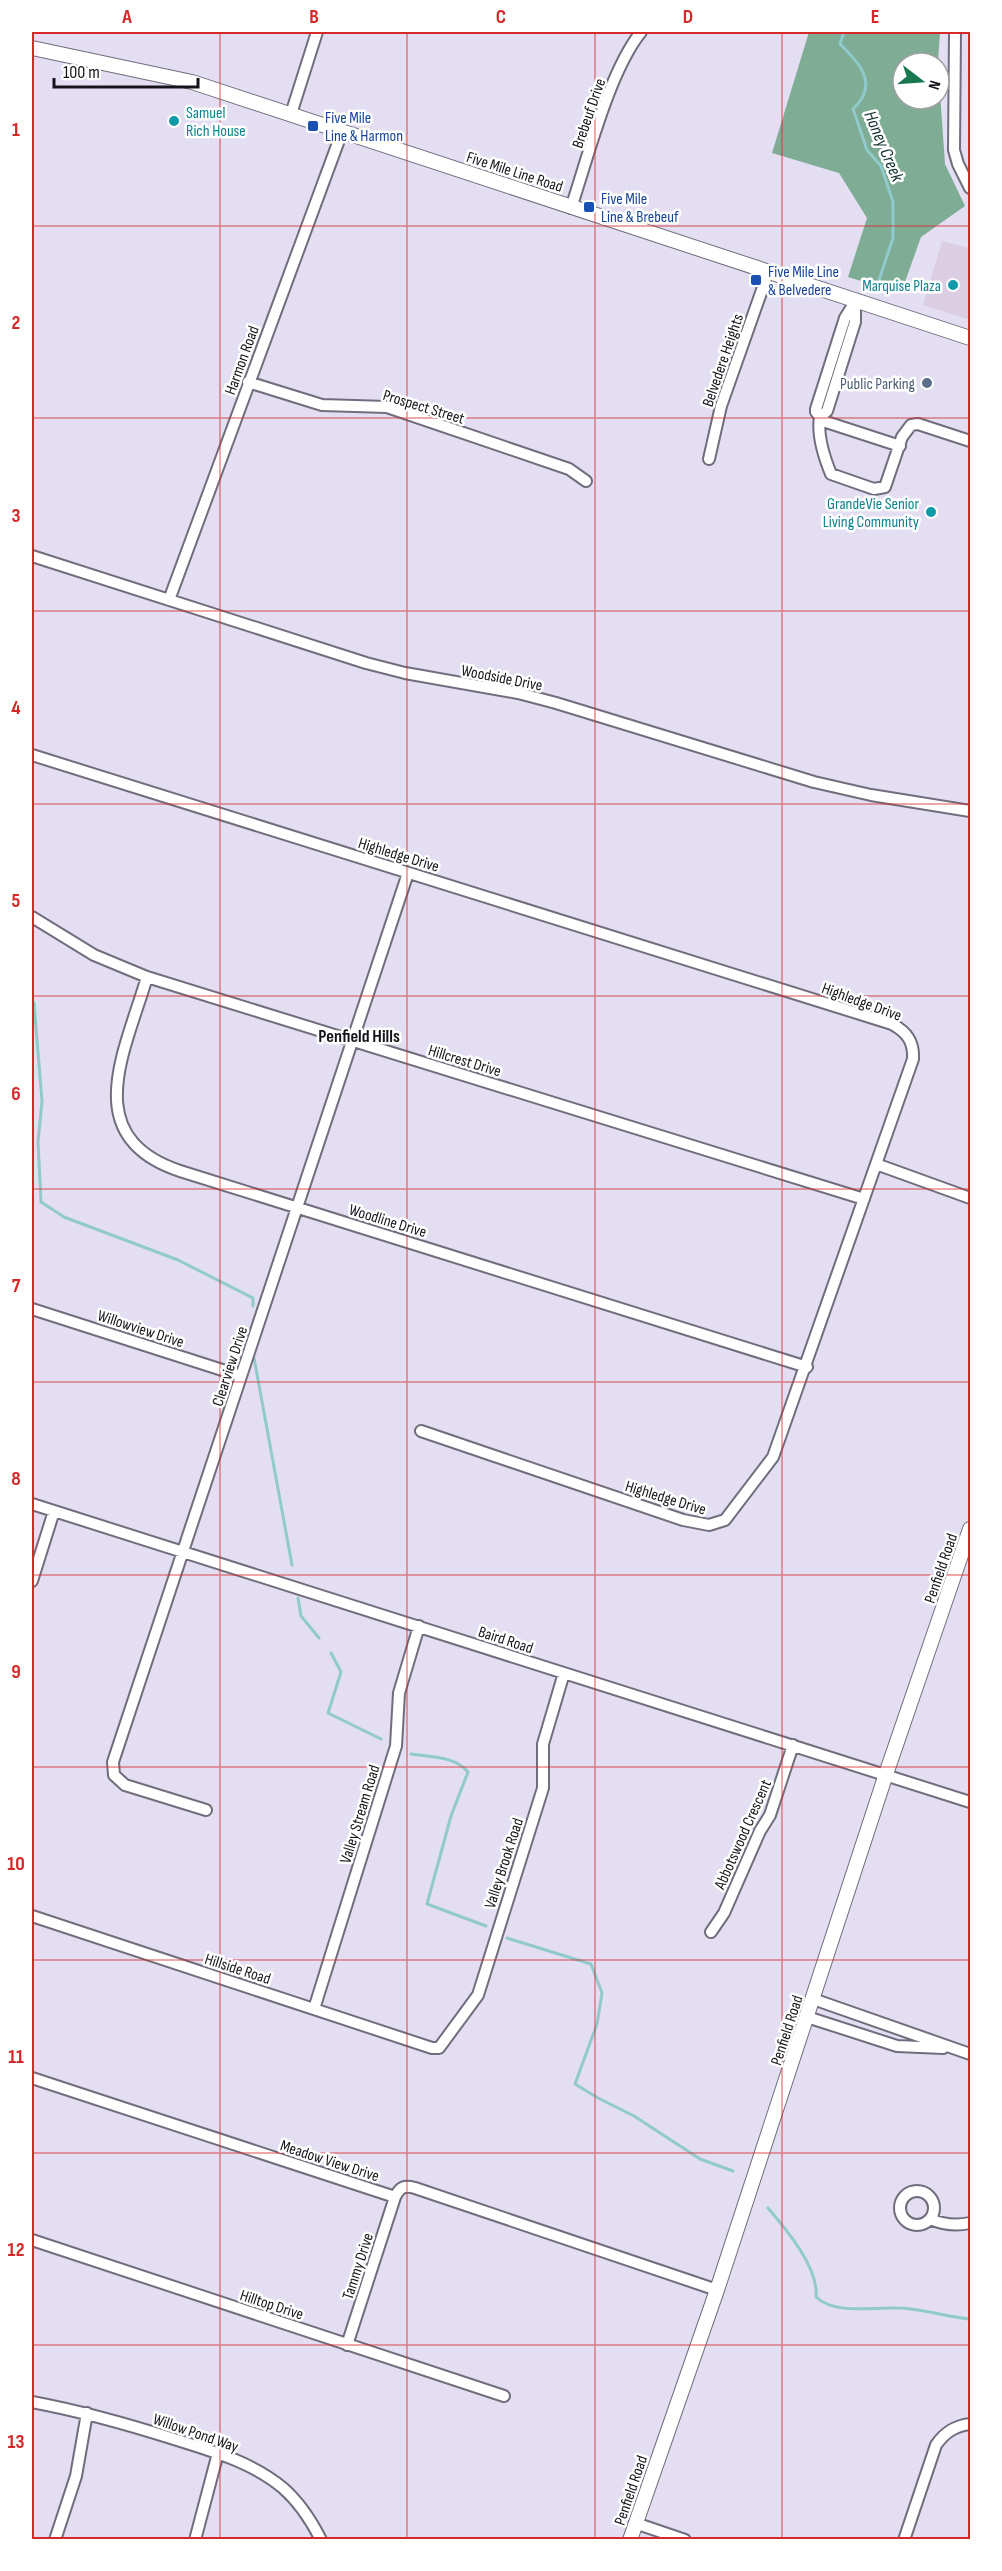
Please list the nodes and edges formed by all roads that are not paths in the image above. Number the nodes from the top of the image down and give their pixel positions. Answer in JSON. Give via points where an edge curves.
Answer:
{"nodes":[{"id":1,"x":317,"y":32,"type":"edge"},
{"id":2,"x":641,"y":32,"type":"edge"},
{"id":3,"x":955,"y":32,"type":"edge"},
{"id":4,"x":32,"y":48,"type":"edge"},
{"id":5,"x":291,"y":114,"type":"junction"},
{"id":6,"x":342,"y":132,"type":"junction"},
{"id":7,"x":970,"y":188,"type":"edge"},
{"id":8,"x":571,"y":208,"type":"junction"},
{"id":9,"x":768,"y":273,"type":"junction"},
{"id":10,"x":855,"y":302,"type":"junction"},
{"id":11,"x":970,"y":338,"type":"edge"},
{"id":12,"x":248,"y":382,"type":"junction"},
{"id":13,"x":820,"y":419,"type":"junction"},
{"id":14,"x":970,"y":441,"type":"edge"},
{"id":15,"x":900,"y":446,"type":"junction"},
{"id":16,"x":709,"y":459,"type":"dead end"},
{"id":17,"x":586,"y":481,"type":"dead end"},
{"id":18,"x":32,"y":556,"type":"edge"},
{"id":19,"x":169,"y":600,"type":"junction"},
{"id":20,"x":32,"y":755,"type":"edge"},
{"id":21,"x":970,"y":811,"type":"edge"},
{"id":22,"x":408,"y":873,"type":"junction"},
{"id":23,"x":32,"y":917,"type":"edge"},
{"id":24,"x":147,"y":977,"type":"junction"},
{"id":25,"x":353,"y":1041,"type":"junction"},
{"id":26,"x":876,"y":1164,"type":"junction"},
{"id":27,"x":970,"y":1198,"type":"edge"},
{"id":28,"x":864,"y":1199,"type":"junction"},
{"id":29,"x":297,"y":1207,"type":"junction"},
{"id":30,"x":32,"y":1308,"type":"edge"},
{"id":31,"x":807,"y":1367,"type":"junction"},
{"id":32,"x":241,"y":1376,"type":"junction"},
{"id":33,"x":421,"y":1431,"type":"dead end"},
{"id":34,"x":32,"y":1504,"type":"edge"},
{"id":35,"x":54,"y":1511,"type":"junction"},
{"id":36,"x":970,"y":1529,"type":"edge"},
{"id":37,"x":183,"y":1552,"type":"junction"},
{"id":38,"x":32,"y":1581,"type":"edge"},
{"id":39,"x":419,"y":1626,"type":"junction"},
{"id":40,"x":564,"y":1673,"type":"junction"},
{"id":41,"x":793,"y":1745,"type":"junction"},
{"id":42,"x":886,"y":1774,"type":"junction"},
{"id":43,"x":970,"y":1802,"type":"edge"},
{"id":44,"x":206,"y":1810,"type":"dead end"},
{"id":45,"x":32,"y":1916,"type":"edge"},
{"id":46,"x":711,"y":1932,"type":"dead end"},
{"id":47,"x":813,"y":1999,"type":"junction"},
{"id":48,"x":314,"y":2009,"type":"junction"},
{"id":49,"x":807,"y":2017,"type":"junction"},
{"id":50,"x":952,"y":2048,"type":"junction"},
{"id":51,"x":436,"y":2049,"type":"joint"},
{"id":52,"x":970,"y":2054,"type":"edge"},
{"id":53,"x":32,"y":2078,"type":"edge"},
{"id":54,"x":395,"y":2197,"type":"junction"},
{"id":55,"x":930,"y":2219,"type":"dead end"},
{"id":56,"x":970,"y":2223,"type":"edge"},
{"id":57,"x":32,"y":2240,"type":"edge"},
{"id":58,"x":717,"y":2290,"type":"junction"},
{"id":59,"x":347,"y":2345,"type":"junction"},
{"id":60,"x":504,"y":2396,"type":"dead end"},
{"id":61,"x":32,"y":2402,"type":"edge"},
{"id":62,"x":87,"y":2413,"type":"junction"},
{"id":63,"x":970,"y":2424,"type":"edge"},
{"id":64,"x":218,"y":2453,"type":"junction"},
{"id":65,"x":635,"y":2523,"type":"junction"},
{"id":66,"x":55,"y":2540,"type":"edge"},
{"id":67,"x":195,"y":2540,"type":"edge"},
{"id":68,"x":321,"y":2540,"type":"edge"},
{"id":69,"x":630,"y":2540,"type":"edge"},
{"id":70,"x":686,"y":2540,"type":"edge"},
{"id":71,"x":904,"y":2540,"type":"edge"}],
"edges":[{"from":1,"to":5,"type":"street"},
{"from":2,"to":8,"type":"street","name":"Brebeuf Drive","via":[[613,83]]},
{"from":3,"to":7,"type":"street","via":[[954,150]]},
{"from":4,"to":5,"type":"main road","name":"Five Mile Line Road","via":[[192,82]]},
{"from":5,"to":6,"type":"main road","name":"Five Mile Line Road"},
{"from":6,"to":8,"type":"main road","name":"Five Mile Line Road"},
{"from":6,"to":12,"type":"street","name":"Harmon Road"},
{"from":8,"to":9,"type":"main road","name":"Five Mile Line Road"},
{"from":9,"to":10,"type":"main road","name":"Five Mile Line Road"},
{"from":9,"to":16,"type":"street","name":"Belvedere Heights","via":[[721,406]]},
{"from":10,"to":11,"type":"main road","name":"Five Mile Line Road"},
{"from":10,"to":13,"type":"street","via":[[845,318],[816,409]]},
{"from":12,"to":17,"type":"street","name":"Prospect Street","via":[[322,405],[387,407],[569,469]]},
{"from":12,"to":19,"type":"street","name":"Harmon Road"},
{"from":13,"to":15,"type":"street"},
{"from":13,"to":15,"type":"street","via":[[820,435],[834,476],[880,489],[888,482]]},
{"from":14,"to":15,"type":"street","via":[[918,424],[904,432]]},
{"from":18,"to":19,"type":"street","name":"Woodside Drive"},
{"from":19,"to":21,"type":"street","name":"Woodside Drive","via":[[366,663],[547,701],[824,785]]},
{"from":20,"to":22,"type":"street","name":"Highledge Drive"},
{"from":22,"to":25,"type":"street","name":"Clearview Drive"},
{"from":22,"to":26,"type":"street","name":"Highledge Drive","via":[[902,1029],[912,1043],[913,1059]]},
{"from":23,"to":24,"type":"street","name":"Hillcrest Drive","via":[[94,955]]},
{"from":24,"to":25,"type":"street","name":"Hillcrest Drive"},
{"from":24,"to":29,"type":"street","name":"Woodline Drive","via":[[115,1092],[119,1117],[129,1138],[164,1166]]},
{"from":25,"to":28,"type":"street","name":"Hillcrest Drive"},
{"from":25,"to":29,"type":"street","name":"Clearview Drive"},
{"from":26,"to":27,"type":"street"},
{"from":26,"to":28,"type":"street","name":"Highledge Drive"},
{"from":28,"to":31,"type":"street","name":"Highledge Drive"},
{"from":29,"to":31,"type":"street","name":"Woodline Drive"},
{"from":29,"to":32,"type":"street","name":"Clearview Drive"},
{"from":30,"to":32,"type":"street","name":"Willowview Drive"},
{"from":31,"to":33,"type":"street","name":"Highledge Drive","via":[[773,1457],[730,1515],[715,1525],[683,1520]]},
{"from":32,"to":37,"type":"street","name":"Clearview Drive"},
{"from":34,"to":35,"type":"street","name":"Baird Road"},
{"from":35,"to":37,"type":"street","name":"Baird Road"},
{"from":35,"to":38,"type":"street"},
{"from":36,"to":42,"type":"main road","name":"Penfield Road"},
{"from":37,"to":39,"type":"street","name":"Baird Road"},
{"from":37,"to":44,"type":"street","name":"Clearview Drive","via":[[112,1769],[117,1780],[125,1785]]},
{"from":39,"to":40,"type":"street","name":"Baird Road"},
{"from":39,"to":48,"type":"street","name":"Valley Stream Road","via":[[399,1693],[396,1746]]},
{"from":40,"to":41,"type":"street","name":"Baird Road"},
{"from":40,"to":51,"type":"street","name":"Valley Brook Road","via":[[543,1744],[543,1788],[478,1995]]},
{"from":41,"to":42,"type":"street","name":"Baird Road"},
{"from":41,"to":46,"type":"street","name":"Abbotswood Crescent","via":[[770,1815],[724,1913]]},
{"from":42,"to":43,"type":"street","name":"Baird Road"},
{"from":42,"to":47,"type":"main road","name":"Penfield Road"},
{"from":45,"to":48,"type":"street","name":"Hillside Road"},
{"from":47,"to":49,"type":"main road","name":"Penfield Road"},
{"from":47,"to":50,"type":"street"},
{"from":48,"to":51,"type":"street","name":"Hillside Road"},
{"from":49,"to":50,"type":"street","via":[[897,2046]]},
{"from":49,"to":58,"type":"main road","name":"Penfield Road"},
{"from":50,"to":52,"type":"street"},
{"from":53,"to":54,"type":"street","name":"Meadow View Drive"},
{"from":54,"to":58,"type":"street","name":"Meadow View Drive","via":[[401,2188],[415,2188]]},
{"from":54,"to":59,"type":"street","name":"Tammy Drive"},
{"from":55,"to":56,"type":"street","via":[[943,2224]]},
{"from":57,"to":59,"type":"street","name":"Hilltop Drive"},
{"from":58,"to":65,"type":"main road","name":"Penfield Road"},
{"from":59,"to":60,"type":"street","name":"Hilltop Drive"},
{"from":61,"to":62,"type":"street","name":"Willow Pond Way"},
{"from":62,"to":64,"type":"street","name":"Willow Pond Way"},
{"from":62,"to":66,"type":"street","via":[[76,2476]]},
{"from":63,"to":71,"type":"street","via":[[953,2428],[936,2445]]},
{"from":64,"to":67,"type":"street"},
{"from":64,"to":68,"type":"street","name":"Willow Pond Way","via":[[281,2487],[302,2507]]},
{"from":65,"to":69,"type":"main road","name":"Penfield Road"},
{"from":65,"to":70,"type":"street"}]}
